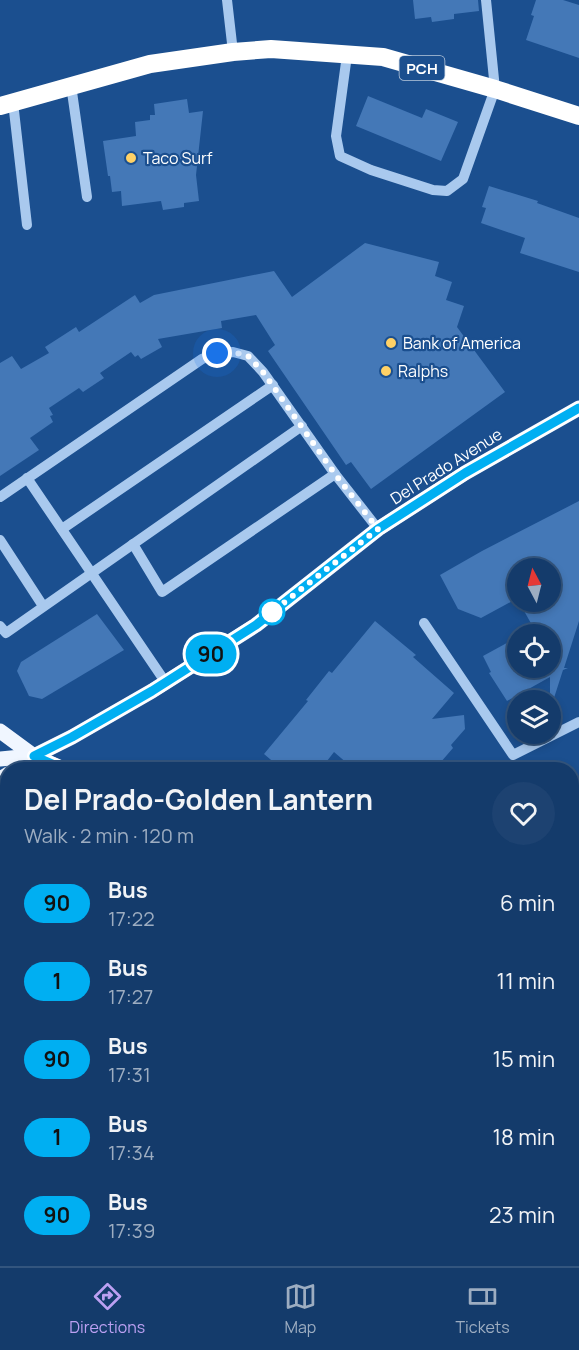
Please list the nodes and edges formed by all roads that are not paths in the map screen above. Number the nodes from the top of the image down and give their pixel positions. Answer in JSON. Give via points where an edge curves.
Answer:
{"nodes":[{"id":1,"x":227,"y":0,"type":"edge"},
{"id":2,"x":486,"y":0,"type":"edge"},
{"id":3,"x":233,"y":52,"type":"junction"},
{"id":4,"x":347,"y":55,"type":"junction"},
{"id":5,"x":71,"y":85,"type":"junction"},
{"id":6,"x":495,"y":89,"type":"junction"},
{"id":7,"x":6,"y":104,"type":"edge"},
{"id":8,"x":579,"y":116,"type":"edge"},
{"id":9,"x":87,"y":197,"type":"dead end"},
{"id":10,"x":27,"y":225,"type":"dead end"},
{"id":11,"x":273,"y":385,"type":"junction"},
{"id":12,"x":579,"y":408,"type":"edge"},
{"id":13,"x":302,"y":426,"type":"junction"},
{"id":14,"x":335,"y":474,"type":"junction"},
{"id":15,"x":27,"y":478,"type":"junction"},
{"id":16,"x":0,"y":496,"type":"edge"},
{"id":17,"x":62,"y":529,"type":"junction"},
{"id":18,"x":378,"y":529,"type":"junction"},
{"id":19,"x":0,"y":540,"type":"edge"},
{"id":20,"x":133,"y":544,"type":"junction"},
{"id":21,"x":91,"y":573,"type":"junction"},
{"id":22,"x":43,"y":606,"type":"junction"},
{"id":23,"x":424,"y":623,"type":"dead end"},
{"id":24,"x":0,"y":626,"type":"edge"},
{"id":25,"x":166,"y":682,"type":"junction"},
{"id":26,"x":579,"y":722,"type":"edge"},
{"id":27,"x":0,"y":731,"type":"edge"},
{"id":28,"x":34,"y":756,"type":"junction"},
{"id":29,"x":0,"y":759,"type":"edge"},
{"id":30,"x":26,"y":762,"type":"edge"},
{"id":31,"x":48,"y":762,"type":"edge"}],
"edges":[{"from":1,"to":3,"type":"street"},
{"from":2,"to":6,"type":"street"},
{"from":3,"to":4,"type":"highway","number":"PCH"},
{"from":3,"to":5,"type":"highway","number":"PCH","via":[[150,64]]},
{"from":4,"to":6,"type":"highway","number":"PCH","via":[[383,57]]},
{"from":4,"to":6,"type":"street","via":[[336,136],[339,156],[433,190],[447,191],[463,179]]},
{"from":5,"to":7,"type":"highway","number":"PCH"},
{"from":5,"to":9,"type":"street"},
{"from":6,"to":8,"type":"highway","number":"PCH"},
{"from":7,"to":10,"type":"street"},
{"from":11,"to":13,"type":"street"},
{"from":11,"to":15,"type":"street","via":[[248,356],[217,353],[202,359]]},
{"from":11,"to":17,"type":"street"},
{"from":12,"to":18,"type":"main road","name":"Del Prado Avenue","via":[[465,473]]},
{"from":13,"to":14,"type":"street"},
{"from":13,"to":20,"type":"street"},
{"from":14,"to":18,"type":"street"},
{"from":14,"to":20,"type":"street","via":[[162,592]]},
{"from":15,"to":16,"type":"street"},
{"from":15,"to":17,"type":"street"},
{"from":17,"to":21,"type":"street"},
{"from":18,"to":25,"type":"main road","name":"Del Prado Avenue","via":[[256,625]]},
{"from":19,"to":22,"type":"street"},
{"from":20,"to":21,"type":"street"},
{"from":21,"to":22,"type":"street"},
{"from":21,"to":25,"type":"street"},
{"from":22,"to":24,"type":"street","via":[[6,633]]},
{"from":23,"to":26,"type":"street","via":[[513,755]]},
{"from":25,"to":28,"type":"main road","name":"Del Prado Avenue"},
{"from":27,"to":28,"type":"main road"},
{"from":28,"to":29,"type":"main road","name":"Del Prado Avenue"},
{"from":28,"to":30,"type":"main road","name":"Del Prado Avenue"},
{"from":28,"to":31,"type":"main road"}]}
